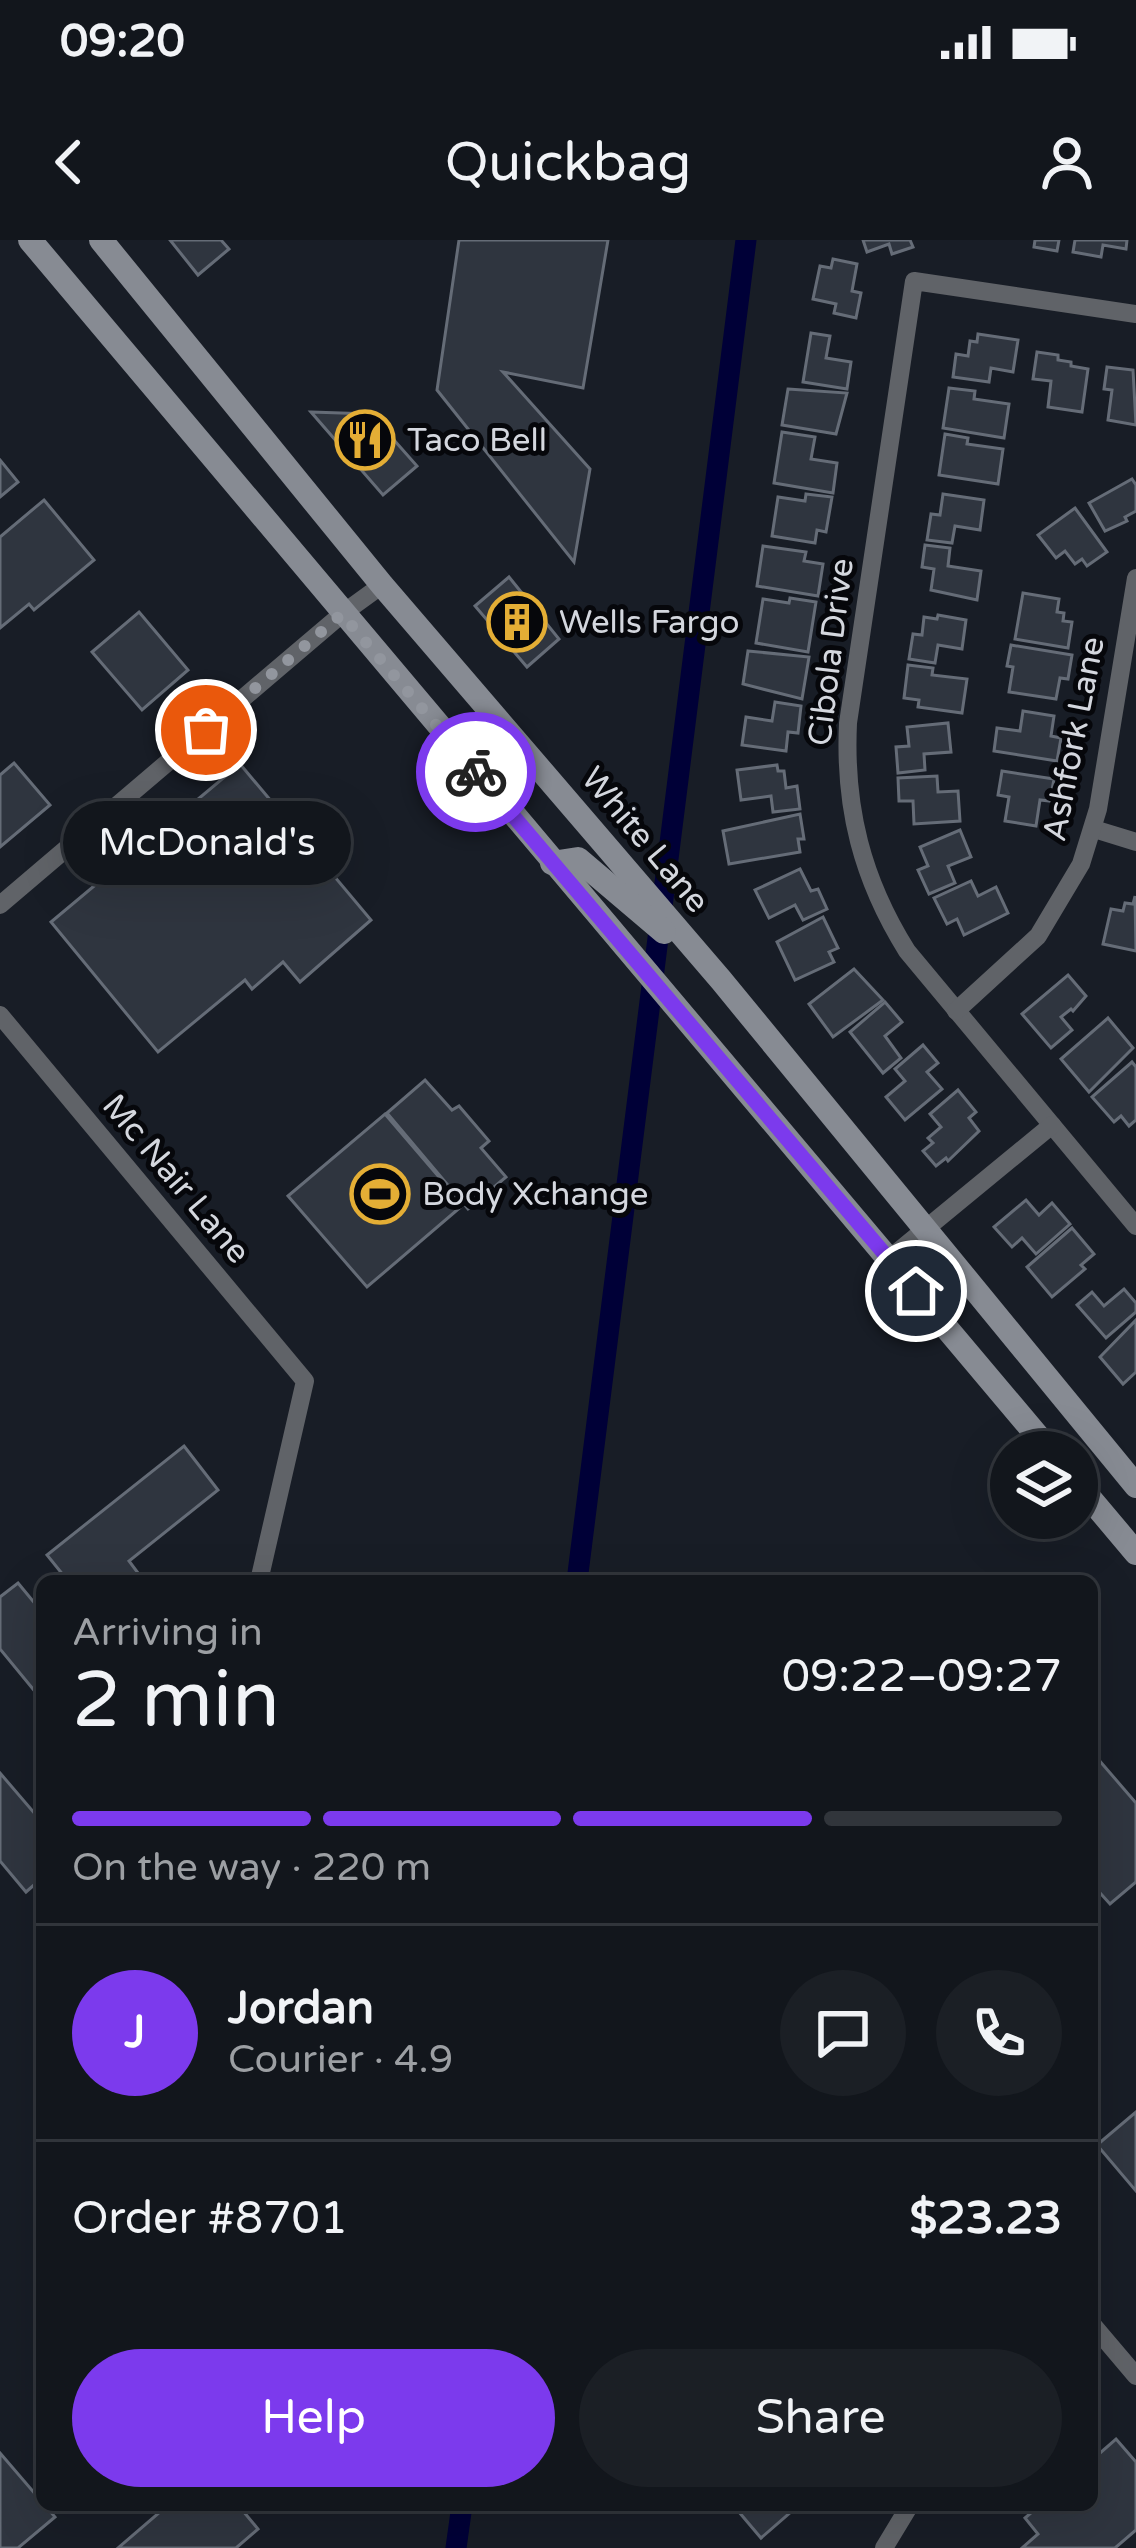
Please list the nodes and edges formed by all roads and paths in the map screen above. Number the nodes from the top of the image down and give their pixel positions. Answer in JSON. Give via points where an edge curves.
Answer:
{"nodes":[{"id":1,"x":30,"y":240,"type":"edge"},
{"id":2,"x":101,"y":240,"type":"edge"},
{"id":3,"x":1136,"y":314,"type":"edge"},
{"id":4,"x":1136,"y":578,"type":"edge"},
{"id":5,"x":382,"y":585,"type":"junction"},
{"id":6,"x":342,"y":614,"type":"junction"},
{"id":7,"x":1094,"y":830,"type":"junction"},
{"id":8,"x":1136,"y":842,"type":"edge"},
{"id":9,"x":584,"y":881,"type":"junction"},
{"id":10,"x":0,"y":905,"type":"edge"},
{"id":11,"x":721,"y":980,"type":"junction"},
{"id":12,"x":956,"y":1011,"type":"junction"},
{"id":13,"x":0,"y":1015,"type":"edge"},
{"id":14,"x":1052,"y":1125,"type":"junction"},
{"id":15,"x":1136,"y":1226,"type":"edge"},
{"id":16,"x":924,"y":1232,"type":"junction"},
{"id":17,"x":890,"y":1258,"type":"junction"},
{"id":18,"x":1034,"y":1431,"type":"edge"},
{"id":19,"x":1136,"y":1486,"type":"edge"},
{"id":20,"x":1098,"y":1508,"type":"edge"},
{"id":21,"x":1110,"y":1522,"type":"junction"},
{"id":22,"x":1136,"y":1525,"type":"edge"},
{"id":23,"x":1136,"y":1553,"type":"edge"},
{"id":24,"x":261,"y":1575,"type":"edge"},
{"id":25,"x":1098,"y":2334,"type":"edge"},
{"id":26,"x":1136,"y":2376,"type":"edge"},
{"id":27,"x":906,"y":2511,"type":"edge"},
{"id":28,"x":884,"y":2548,"type":"edge"}],
"edges":[{"from":1,"to":6,"type":"main road"},
{"from":2,"to":5,"type":"main road","name":"White Lane"},
{"from":3,"to":12,"type":"street","name":"Cibola Drive","via":[[914,281],[846,763],[869,881],[907,951]]},
{"from":4,"to":7,"type":"street","name":"Ashfork Lane"},
{"from":5,"to":6,"type":"street"},
{"from":5,"to":11,"type":"main road","name":"White Lane"},
{"from":6,"to":9,"type":"main road","via":[[553,863]]},
{"from":6,"to":10,"type":"street"},
{"from":7,"to":8,"type":"street"},
{"from":7,"to":12,"type":"street","name":"Ashfork Lane","via":[[1037,936]]},
{"from":9,"to":11,"type":"main road"},
{"from":9,"to":17,"type":"main road","via":[[682,1016]]},
{"from":11,"to":16,"type":"main road","name":"White Lane"},
{"from":12,"to":14,"type":"street","name":"Cibola Drive"},
{"from":13,"to":24,"type":"street","name":"Mc Nair Lane","via":[[305,1381]]},
{"from":14,"to":15,"type":"street","name":"Cibola Drive"},
{"from":14,"to":16,"type":"street"},
{"from":16,"to":17,"type":"street"},
{"from":16,"to":19,"type":"main road","name":"White Lane"},
{"from":17,"to":18,"type":"main road"},
{"from":20,"to":21,"type":"main road"},
{"from":21,"to":22,"type":"main road"},
{"from":21,"to":23,"type":"main road"},
{"from":25,"to":26,"type":"street"},
{"from":27,"to":28,"type":"street"}]}
